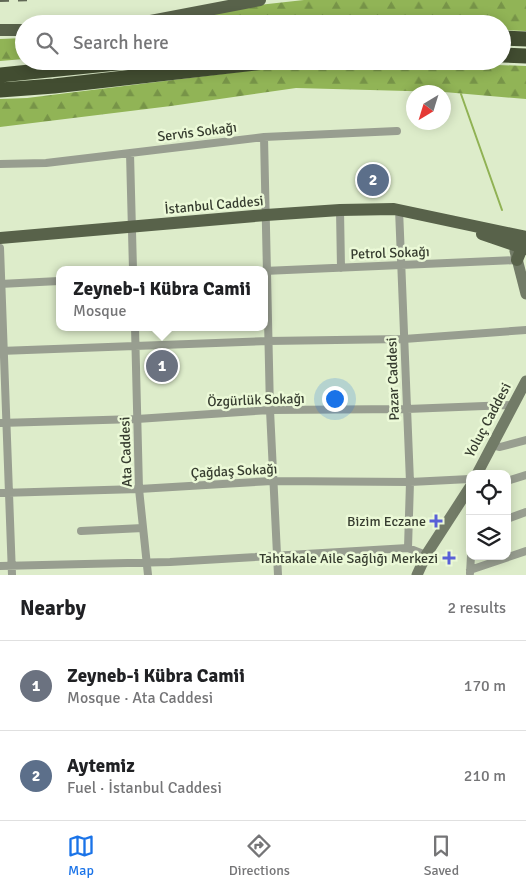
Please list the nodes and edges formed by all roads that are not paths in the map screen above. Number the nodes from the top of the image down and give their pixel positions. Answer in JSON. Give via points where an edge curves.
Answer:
{"nodes":[{"id":1,"x":260,"y":0,"type":"edge"},
{"id":2,"x":181,"y":15,"type":"edge"},
{"id":3,"x":0,"y":30,"type":"edge"},
{"id":4,"x":15,"y":30,"type":"edge"},
{"id":5,"x":511,"y":38,"type":"edge"},
{"id":6,"x":526,"y":39,"type":"edge"},
{"id":7,"x":511,"y":55,"type":"edge"},
{"id":8,"x":526,"y":56,"type":"edge"},
{"id":9,"x":49,"y":70,"type":"edge"},
{"id":10,"x":195,"y":70,"type":"edge"},
{"id":11,"x":0,"y":75,"type":"edge"},
{"id":12,"x":0,"y":90,"type":"edge"},
{"id":13,"x":397,"y":131,"type":"dead end"},
{"id":14,"x":264,"y":137,"type":"junction"},
{"id":15,"x":130,"y":153,"type":"junction"},
{"id":16,"x":0,"y":164,"type":"edge"},
{"id":17,"x":399,"y":209,"type":"junction"},
{"id":18,"x":340,"y":210,"type":"junction"},
{"id":19,"x":266,"y":215,"type":"junction"},
{"id":20,"x":430,"y":216,"type":"junction"},
{"id":21,"x":132,"y":227,"type":"junction"},
{"id":22,"x":0,"y":238,"type":"edge"},
{"id":23,"x":0,"y":248,"type":"edge"},
{"id":24,"x":522,"y":250,"type":"edge"},
{"id":25,"x":134,"y":266,"type":"edge"},
{"id":26,"x":266,"y":266,"type":"edge"},
{"id":27,"x":401,"y":266,"type":"junction"},
{"id":28,"x":341,"y":268,"type":"junction"},
{"id":29,"x":268,"y":271,"type":"edge"},
{"id":30,"x":56,"y":282,"type":"edge"},
{"id":31,"x":1,"y":284,"type":"edge"},
{"id":32,"x":526,"y":294,"type":"edge"},
{"id":33,"x":526,"y":330,"type":"edge"},
{"id":34,"x":135,"y":331,"type":"edge"},
{"id":35,"x":268,"y":331,"type":"edge"},
{"id":36,"x":404,"y":339,"type":"junction"},
{"id":37,"x":268,"y":341,"type":"junction"},
{"id":38,"x":135,"y":347,"type":"junction"},
{"id":39,"x":2,"y":351,"type":"edge"},
{"id":40,"x":526,"y":381,"type":"edge"},
{"id":41,"x":512,"y":405,"type":"junction"},
{"id":42,"x":407,"y":409,"type":"junction"},
{"id":43,"x":270,"y":410,"type":"junction"},
{"id":44,"x":137,"y":419,"type":"junction"},
{"id":45,"x":3,"y":423,"type":"edge"},
{"id":46,"x":526,"y":440,"type":"edge"},
{"id":47,"x":492,"y":444,"type":"junction"},
{"id":48,"x":479,"y":470,"type":"edge"},
{"id":49,"x":526,"y":475,"type":"edge"},
{"id":50,"x":466,"y":479,"type":"edge"},
{"id":51,"x":272,"y":480,"type":"junction"},
{"id":52,"x":511,"y":480,"type":"edge"},
{"id":53,"x":410,"y":482,"type":"junction"},
{"id":54,"x":139,"y":490,"type":"junction"},
{"id":55,"x":4,"y":493,"type":"edge"},
{"id":56,"x":466,"y":493,"type":"edge"},
{"id":57,"x":526,"y":512,"type":"edge"},
{"id":58,"x":511,"y":518,"type":"edge"},
{"id":59,"x":143,"y":528,"type":"junction"},
{"id":60,"x":81,"y":531,"type":"dead end"},
{"id":61,"x":408,"y":548,"type":"junction"},
{"id":62,"x":526,"y":551,"type":"edge"},
{"id":63,"x":278,"y":555,"type":"junction"},
{"id":64,"x":426,"y":555,"type":"junction"},
{"id":65,"x":472,"y":560,"type":"edge"},
{"id":66,"x":146,"y":563,"type":"junction"},
{"id":67,"x":0,"y":566,"type":"edge"},
{"id":68,"x":11,"y":566,"type":"junction"},
{"id":69,"x":470,"y":573,"type":"edge"},
{"id":70,"x":12,"y":575,"type":"edge"},
{"id":71,"x":148,"y":575,"type":"edge"},
{"id":72,"x":278,"y":575,"type":"edge"},
{"id":73,"x":417,"y":575,"type":"edge"}],
"edges":[{"from":1,"to":2,"type":"main road"},
{"from":3,"to":4,"type":"main road"},
{"from":5,"to":6,"type":"highway"},
{"from":7,"to":8,"type":"highway"},
{"from":9,"to":11,"type":"highway"},
{"from":10,"to":12,"type":"highway"},
{"from":13,"to":14,"type":"street","name":"Servis Sokağı"},
{"from":14,"to":15,"type":"street","name":"Servis Sokağı"},
{"from":14,"to":19,"type":"street"},
{"from":15,"to":16,"type":"street","name":"Servis Sokağı","via":[[46,163]]},
{"from":15,"to":21,"type":"street"},
{"from":17,"to":18,"type":"main road","name":"İstanbul Caddesi"},
{"from":17,"to":20,"type":"main road","name":"İstanbul Caddesi"},
{"from":17,"to":27,"type":"street","name":"Pazar Caddesi"},
{"from":18,"to":19,"type":"main road","name":"İstanbul Caddesi"},
{"from":18,"to":28,"type":"street"},
{"from":19,"to":21,"type":"main road","name":"İstanbul Caddesi"},
{"from":19,"to":26,"type":"street"},
{"from":20,"to":24,"type":"main road","name":"İstanbul Caddesi"},
{"from":20,"to":24,"type":"main road","name":"İstanbul Caddesi","via":[[498,230],[514,239]]},
{"from":21,"to":22,"type":"main road","name":"İstanbul Caddesi"},
{"from":21,"to":25,"type":"street"},
{"from":23,"to":31,"type":"street"},
{"from":24,"to":27,"type":"street","name":"Petrol Sokağı"},
{"from":24,"to":32,"type":"street"},
{"from":27,"to":28,"type":"street","name":"Petrol Sokağı"},
{"from":27,"to":36,"type":"street","name":"Pazar Caddesi"},
{"from":28,"to":29,"type":"street","name":"Petrol Sokağı"},
{"from":30,"to":31,"type":"street"},
{"from":31,"to":39,"type":"street"},
{"from":33,"to":36,"type":"street"},
{"from":34,"to":38,"type":"street","name":"Ata Caddesi"},
{"from":35,"to":37,"type":"street"},
{"from":36,"to":37,"type":"street"},
{"from":36,"to":42,"type":"street","name":"Pazar Caddesi"},
{"from":37,"to":38,"type":"street"},
{"from":37,"to":43,"type":"street"},
{"from":38,"to":39,"type":"street"},
{"from":38,"to":44,"type":"street","name":"Ata Caddesi"},
{"from":39,"to":45,"type":"street"},
{"from":40,"to":41,"type":"street","name":"Yoluç Caddesi"},
{"from":41,"to":42,"type":"street","name":"Özgürlük Sokağı"},
{"from":41,"to":47,"type":"street","name":"Yoluç Caddesi"},
{"from":42,"to":43,"type":"street","name":"Özgürlük Sokağı"},
{"from":42,"to":53,"type":"street","name":"Pazar Caddesi"},
{"from":43,"to":44,"type":"street","name":"Özgürlük Sokağı"},
{"from":43,"to":51,"type":"street"},
{"from":44,"to":45,"type":"street","name":"Özgürlük Sokağı"},
{"from":44,"to":54,"type":"street","name":"Ata Caddesi"},
{"from":45,"to":55,"type":"street"},
{"from":46,"to":47,"type":"street","via":[[500,447]]},
{"from":47,"to":48,"type":"street","name":"Yoluç Caddesi"},
{"from":49,"to":52,"type":"street"},
{"from":50,"to":53,"type":"street","name":"Çağdaş Sokağı"},
{"from":51,"to":53,"type":"street","name":"Çağdaş Sokağı"},
{"from":51,"to":54,"type":"street","name":"Çağdaş Sokağı"},
{"from":51,"to":63,"type":"street"},
{"from":53,"to":61,"type":"street","name":"Pazar Caddesi"},
{"from":54,"to":55,"type":"street","name":"Çağdaş Sokağı"},
{"from":54,"to":59,"type":"street","name":"Ata Caddesi"},
{"from":55,"to":68,"type":"street"},
{"from":56,"to":64,"type":"street"},
{"from":57,"to":58,"type":"street"},
{"from":59,"to":60,"type":"street"},
{"from":59,"to":66,"type":"street","name":"Ata Caddesi"},
{"from":61,"to":63,"type":"street"},
{"from":61,"to":64,"type":"street"},
{"from":62,"to":69,"type":"street"},
{"from":63,"to":66,"type":"street"},
{"from":63,"to":72,"type":"street"},
{"from":64,"to":73,"type":"street"},
{"from":65,"to":69,"type":"street"},
{"from":66,"to":68,"type":"street"},
{"from":66,"to":71,"type":"street","name":"Ata Caddesi"},
{"from":67,"to":68,"type":"street"},
{"from":68,"to":70,"type":"street"}]}
